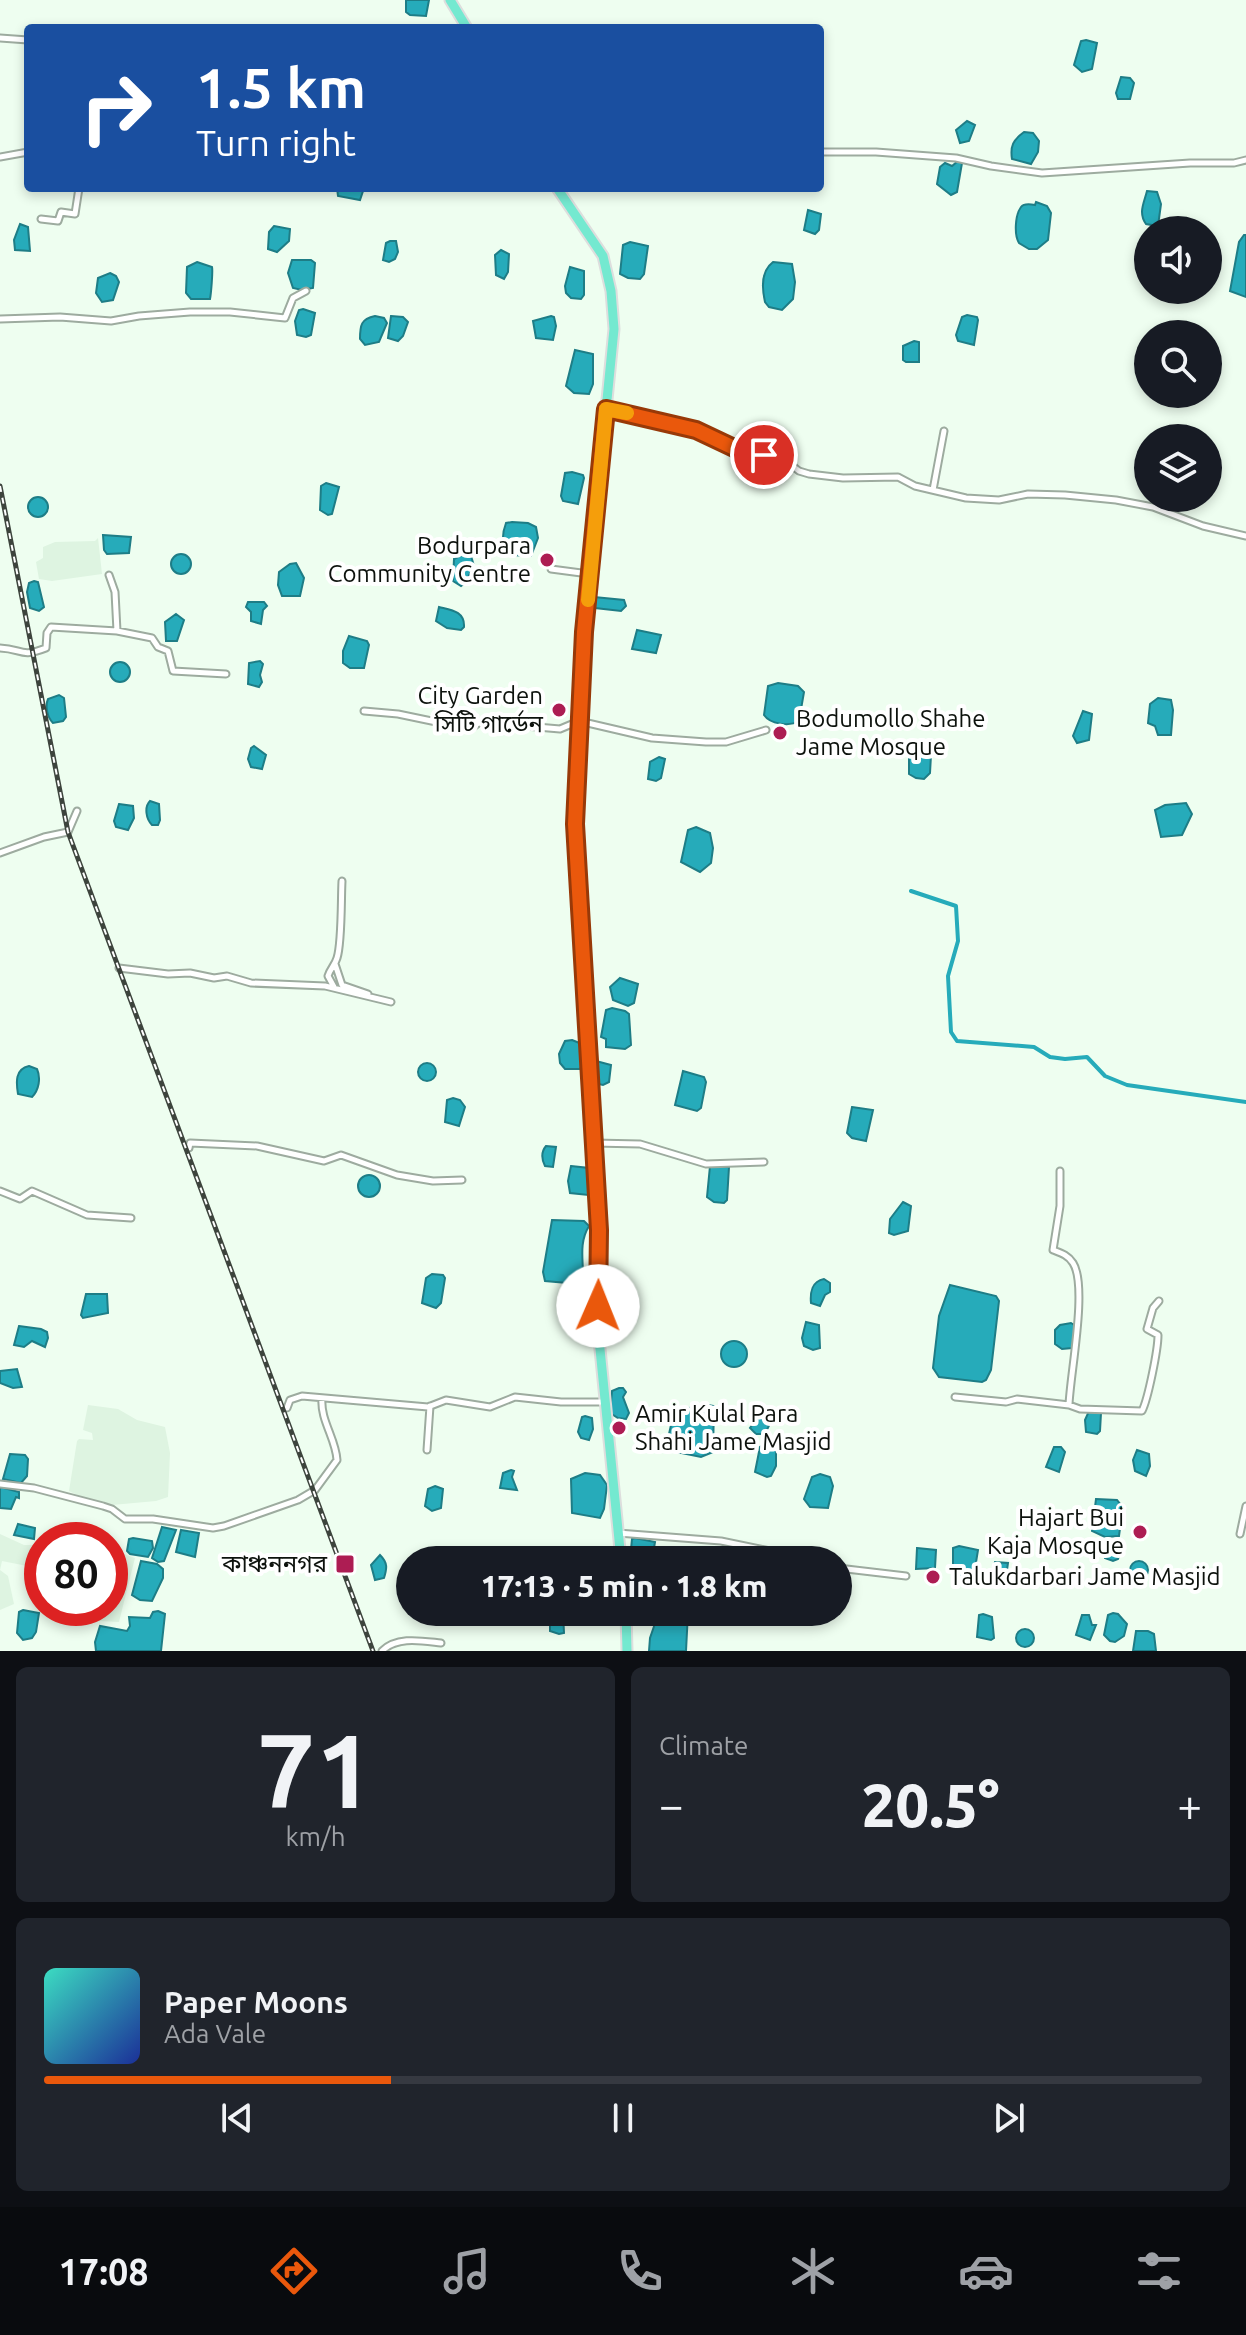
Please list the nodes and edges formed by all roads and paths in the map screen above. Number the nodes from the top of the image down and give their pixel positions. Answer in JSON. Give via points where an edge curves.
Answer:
{"nodes":[{"id":1,"x":450,"y":0,"type":"edge"},
{"id":2,"x":465,"y":24,"type":"edge"},
{"id":3,"x":0,"y":38,"type":"edge"},
{"id":4,"x":24,"y":40,"type":"edge"},
{"id":5,"x":824,"y":152,"type":"edge"},
{"id":6,"x":24,"y":153,"type":"edge"},
{"id":7,"x":0,"y":157,"type":"edge"},
{"id":8,"x":1246,"y":160,"type":"edge"},
{"id":9,"x":78,"y":192,"type":"edge"},
{"id":10,"x":560,"y":192,"type":"edge"},
{"id":11,"x":41,"y":219,"type":"dead end"},
{"id":12,"x":306,"y":291,"type":"dead end"},
{"id":13,"x":0,"y":319,"type":"edge"},
{"id":14,"x":606,"y":409,"type":"junction"},
{"id":15,"x":944,"y":431,"type":"dead end"},
{"id":16,"x":933,"y":490,"type":"junction"},
{"id":17,"x":1246,"y":536,"type":"edge"},
{"id":18,"x":551,"y":569,"type":"dead end"},
{"id":19,"x":590,"y":574,"type":"junction"},
{"id":20,"x":109,"y":575,"type":"dead end"},
{"id":21,"x":117,"y":631,"type":"junction"},
{"id":22,"x":0,"y":648,"type":"edge"},
{"id":23,"x":226,"y":674,"type":"dead end"},
{"id":24,"x":364,"y":711,"type":"dead end"},
{"id":25,"x":579,"y":721,"type":"junction"},
{"id":26,"x":766,"y":730,"type":"dead end"},
{"id":27,"x":77,"y":811,"type":"dead end"},
{"id":28,"x":0,"y":853,"type":"edge"},
{"id":29,"x":342,"y":881,"type":"dead end"},
{"id":30,"x":335,"y":963,"type":"junction"},
{"id":31,"x":119,"y":968,"type":"dead end"},
{"id":32,"x":334,"y":988,"type":"junction"},
{"id":33,"x":594,"y":1143,"type":"junction"},
{"id":34,"x":189,"y":1148,"type":"dead end"},
{"id":35,"x":764,"y":1162,"type":"dead end"},
{"id":36,"x":1060,"y":1171,"type":"dead end"},
{"id":37,"x":462,"y":1180,"type":"dead end"},
{"id":38,"x":0,"y":1191,"type":"edge"},
{"id":39,"x":131,"y":1218,"type":"dead end"},
{"id":40,"x":1159,"y":1301,"type":"dead end"},
{"id":41,"x":955,"y":1397,"type":"dead end"},
{"id":42,"x":322,"y":1398,"type":"junction"},
{"id":43,"x":604,"y":1402,"type":"junction"},
{"id":44,"x":1069,"y":1405,"type":"junction"},
{"id":45,"x":430,"y":1406,"type":"junction"},
{"id":46,"x":287,"y":1408,"type":"dead end"},
{"id":47,"x":427,"y":1450,"type":"dead end"},
{"id":48,"x":0,"y":1484,"type":"edge"},
{"id":49,"x":1246,"y":1506,"type":"edge"},
{"id":50,"x":618,"y":1533,"type":"junction"},
{"id":51,"x":1240,"y":1534,"type":"dead end"},
{"id":52,"x":619,"y":1546,"type":"edge"},
{"id":53,"x":745,"y":1546,"type":"edge"},
{"id":54,"x":852,"y":1570,"type":"edge"},
{"id":55,"x":906,"y":1576,"type":"dead end"},
{"id":56,"x":626,"y":1626,"type":"edge"},
{"id":57,"x":441,"y":1643,"type":"dead end"},
{"id":58,"x":382,"y":1651,"type":"edge"},
{"id":59,"x":627,"y":1651,"type":"edge"}],
"edges":[{"from":1,"to":2,"type":"highway"},
{"from":3,"to":4,"type":"street"},
{"from":5,"to":8,"type":"street","via":[[956,158],[1042,173]]},
{"from":6,"to":7,"type":"street"},
{"from":9,"to":11,"type":"street","via":[[75,214],[61,212],[58,221]]},
{"from":10,"to":14,"type":"highway","via":[[603,256],[611,291],[614,329]]},
{"from":12,"to":13,"type":"street","via":[[293,298],[285,318],[190,312],[111,321]]},
{"from":14,"to":16,"type":"street","via":[[696,430],[751,456],[781,457],[799,471],[843,478],[898,477]]},
{"from":14,"to":19,"type":"highway"},
{"from":15,"to":16,"type":"street"},
{"from":16,"to":17,"type":"street","via":[[966,498],[1028,494],[1116,500]]},
{"from":18,"to":19,"type":"street"},
{"from":19,"to":25,"type":"highway"},
{"from":20,"to":21,"type":"street"},
{"from":21,"to":22,"type":"street","via":[[51,627],[46,648],[25,654]]},
{"from":21,"to":23,"type":"street","via":[[152,638],[168,651],[173,671]]},
{"from":24,"to":25,"type":"street","via":[[470,729],[480,722],[560,729]]},
{"from":25,"to":26,"type":"street","via":[[672,741],[726,742]]},
{"from":25,"to":33,"type":"highway","via":[[575,824]]},
{"from":27,"to":28,"type":"street","via":[[68,832]]},
{"from":29,"to":30,"type":"street"},
{"from":30,"to":32,"type":"street","via":[[328,976]]},
{"from":30,"to":32,"type":"street","via":[[342,985],[388,1002]]},
{"from":31,"to":32,"type":"street"},
{"from":33,"to":35,"type":"street","via":[[640,1144],[706,1164]]},
{"from":33,"to":43,"type":"highway"},
{"from":34,"to":37,"type":"street","via":[[190,1143],[240,1144],[324,1161],[341,1155],[397,1175]]},
{"from":36,"to":44,"type":"street","via":[[1053,1250],[1076,1266],[1078,1283]]},
{"from":38,"to":39,"type":"street","via":[[20,1199],[32,1191],[87,1215]]},
{"from":40,"to":44,"type":"street","via":[[1147,1329],[1158,1335],[1158,1348],[1142,1411]]},
{"from":41,"to":44,"type":"street"},
{"from":42,"to":45,"type":"street"},
{"from":42,"to":46,"type":"street","via":[[295,1397]]},
{"from":42,"to":48,"type":"street","via":[[337,1460],[315,1490],[224,1526],[125,1519],[103,1506]]},
{"from":43,"to":45,"type":"street","via":[[515,1397],[490,1407],[454,1400]]},
{"from":43,"to":50,"type":"highway"},
{"from":45,"to":47,"type":"street"},
{"from":49,"to":51,"type":"street"},
{"from":50,"to":52,"type":"highway"},
{"from":50,"to":53,"type":"street"},
{"from":54,"to":55,"type":"street"},
{"from":56,"to":59,"type":"highway"},
{"from":57,"to":58,"type":"street","via":[[402,1642]]}]}
